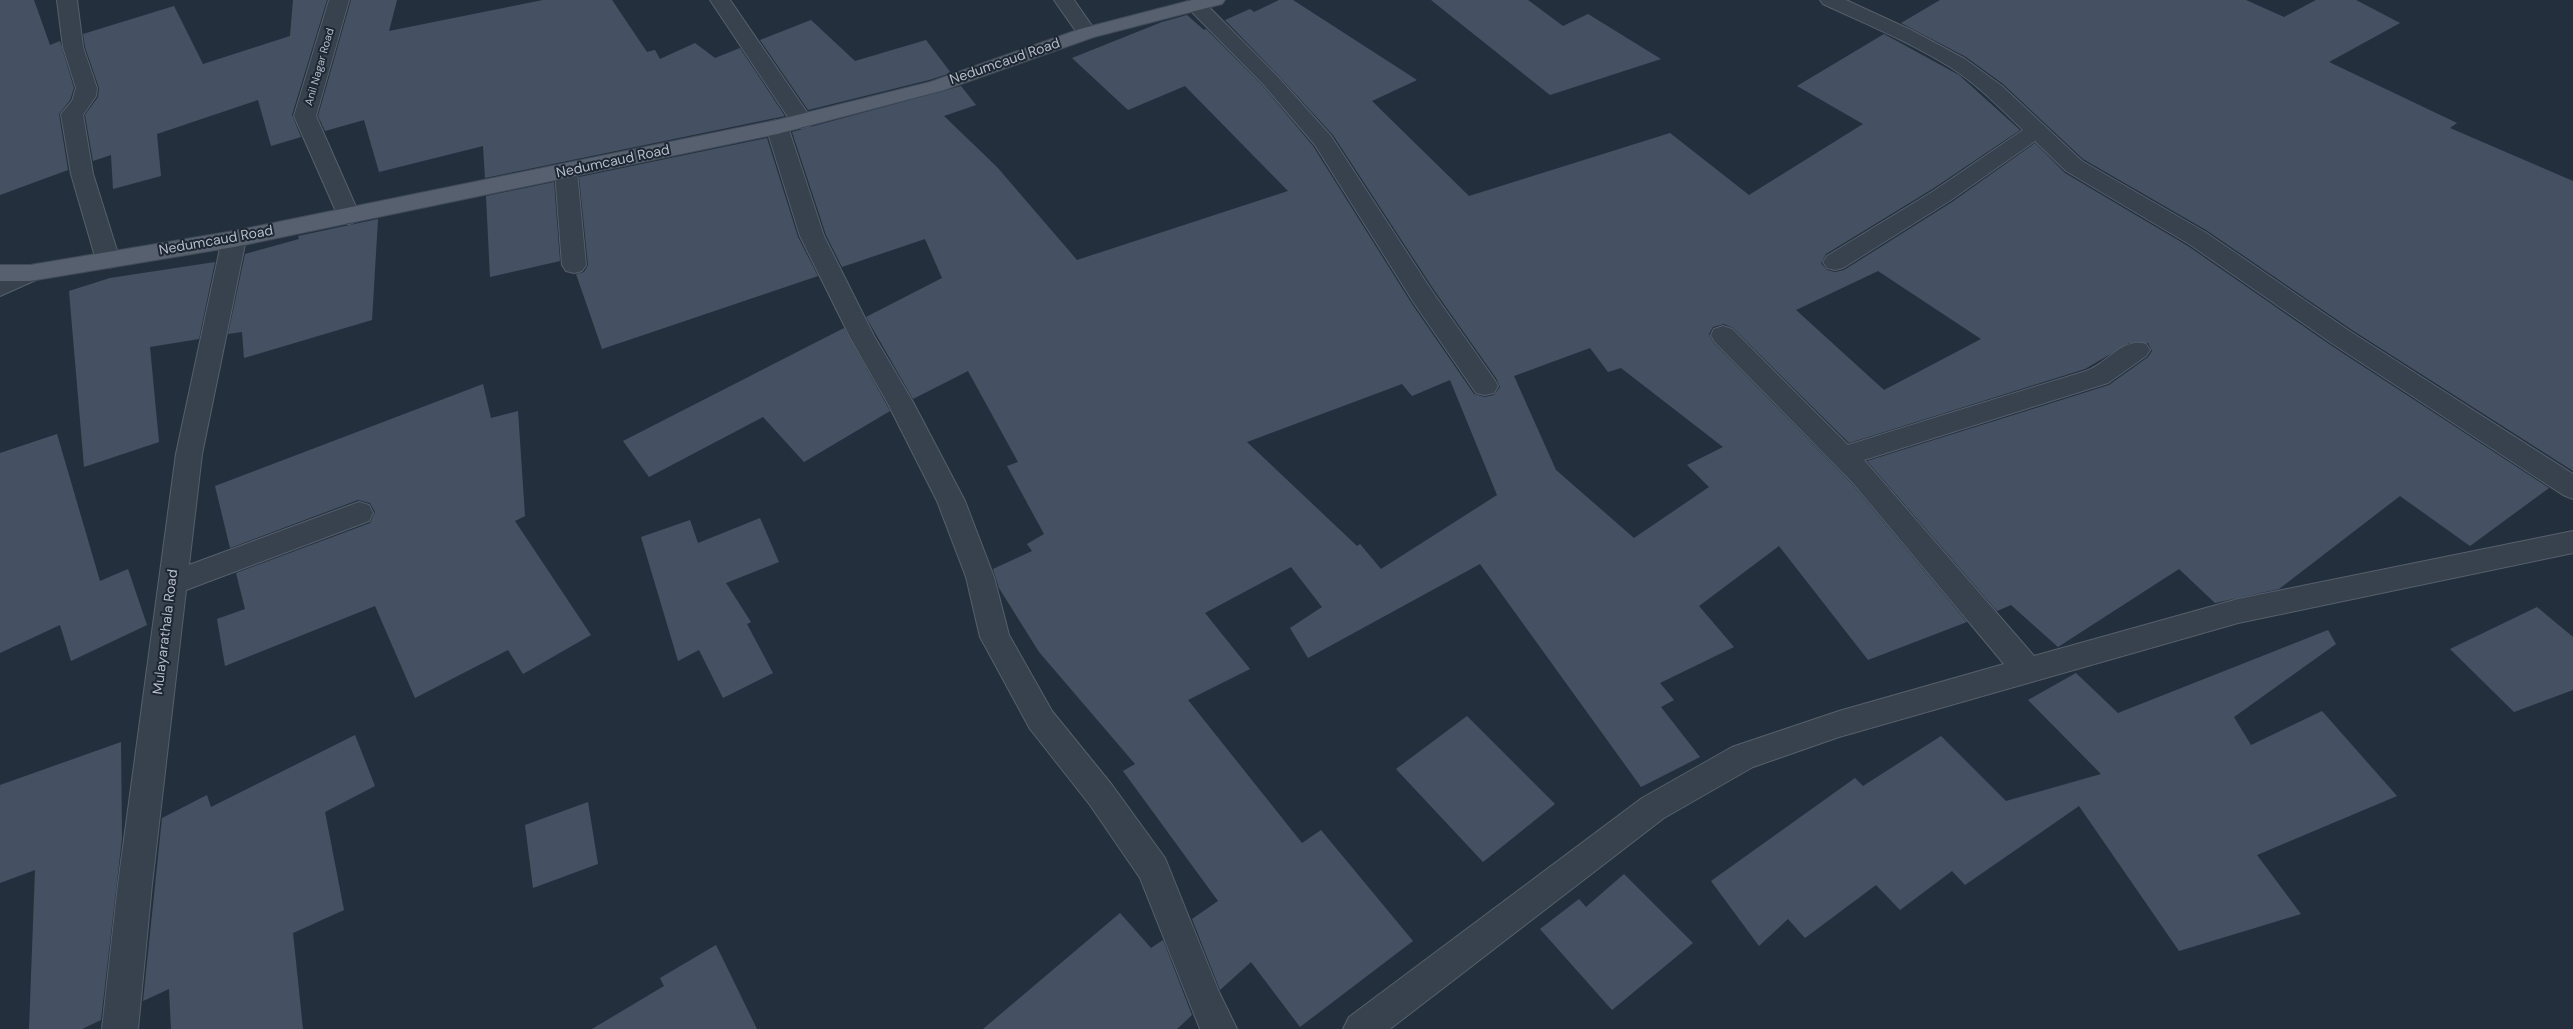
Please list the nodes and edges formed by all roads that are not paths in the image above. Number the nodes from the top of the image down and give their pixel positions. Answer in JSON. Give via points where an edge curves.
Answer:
{"nodes":[{"id":1,"x":67,"y":0,"type":"edge"},
{"id":2,"x":339,"y":0,"type":"edge"},
{"id":3,"x":720,"y":0,"type":"edge"},
{"id":4,"x":1064,"y":0,"type":"edge"},
{"id":5,"x":1830,"y":0,"type":"edge"},
{"id":6,"x":1205,"y":2,"type":"edge"},
{"id":7,"x":1088,"y":33,"type":"junction"},
{"id":8,"x":790,"y":124,"type":"junction"},
{"id":9,"x":2037,"y":130,"type":"junction"},
{"id":10,"x":566,"y":172,"type":"junction"},
{"id":11,"x":349,"y":216,"type":"junction"},
{"id":12,"x":234,"y":239,"type":"junction"},
{"id":13,"x":108,"y":260,"type":"junction"},
{"id":14,"x":1835,"y":262,"type":"dead end"},
{"id":15,"x":574,"y":264,"type":"dead end"},
{"id":16,"x":0,"y":273,"type":"edge"},
{"id":17,"x":30,"y":274,"type":"junction"},
{"id":18,"x":0,"y":288,"type":"edge"},
{"id":19,"x":1723,"y":335,"type":"dead end"},
{"id":20,"x":2137,"y":350,"type":"dead end"},
{"id":21,"x":1485,"y":386,"type":"dead end"},
{"id":22,"x":1844,"y":456,"type":"junction"},
{"id":23,"x":2573,"y":488,"type":"edge"},
{"id":24,"x":359,"y":513,"type":"dead end"},
{"id":25,"x":2573,"y":542,"type":"edge"},
{"id":26,"x":172,"y":583,"type":"junction"},
{"id":27,"x":2028,"y":671,"type":"junction"},
{"id":28,"x":120,"y":1029,"type":"edge"},
{"id":29,"x":1219,"y":1029,"type":"edge"},
{"id":30,"x":1361,"y":1029,"type":"edge"}],
"edges":[{"from":1,"to":13,"type":"street","via":[[73,48],[88,82],[82,104],[72,114],[82,174]]},
{"from":2,"to":11,"type":"street","name":"Anil Nagar Road","via":[[305,116]]},
{"from":3,"to":8,"type":"street"},
{"from":4,"to":7,"type":"street"},
{"from":5,"to":9,"type":"street","via":[[1958,63],[1995,91]]},
{"from":6,"to":7,"type":"main road","name":"Nedumcaud Road"},
{"from":6,"to":21,"type":"street","via":[[1323,141],[1423,297]]},
{"from":7,"to":8,"type":"main road","name":"Nedumcaud Road","via":[[937,86]]},
{"from":8,"to":10,"type":"main road","name":"Nedumcaud Road"},
{"from":8,"to":29,"type":"street","via":[[812,236],[862,337],[951,501],[980,577],[995,637],[1041,720],[1101,795],[1153,870]]},
{"from":9,"to":14,"type":"street"},
{"from":9,"to":23,"type":"street","via":[[2074,166],[2196,238],[2342,338]]},
{"from":10,"to":11,"type":"main road","name":"Nedumcaud Road"},
{"from":10,"to":15,"type":"street"},
{"from":11,"to":12,"type":"main road","name":"Nedumcaud Road"},
{"from":12,"to":13,"type":"main road","name":"Nedumcaud Road"},
{"from":12,"to":26,"type":"street","name":"Mulayarathala Road","via":[[189,454]]},
{"from":13,"to":17,"type":"main road","name":"Nedumcaud Road"},
{"from":16,"to":17,"type":"main road","name":"Nedumcaud Road"},
{"from":17,"to":18,"type":"street"},
{"from":19,"to":22,"type":"street"},
{"from":20,"to":22,"type":"street","via":[[2099,376]]},
{"from":22,"to":27,"type":"street"},
{"from":24,"to":26,"type":"street"},
{"from":25,"to":27,"type":"street","via":[[2238,611]]},
{"from":26,"to":28,"type":"street","name":"Mulayarathala Road"},
{"from":27,"to":30,"type":"street","via":[[1839,724],[1743,756],[1652,808]]}]}
